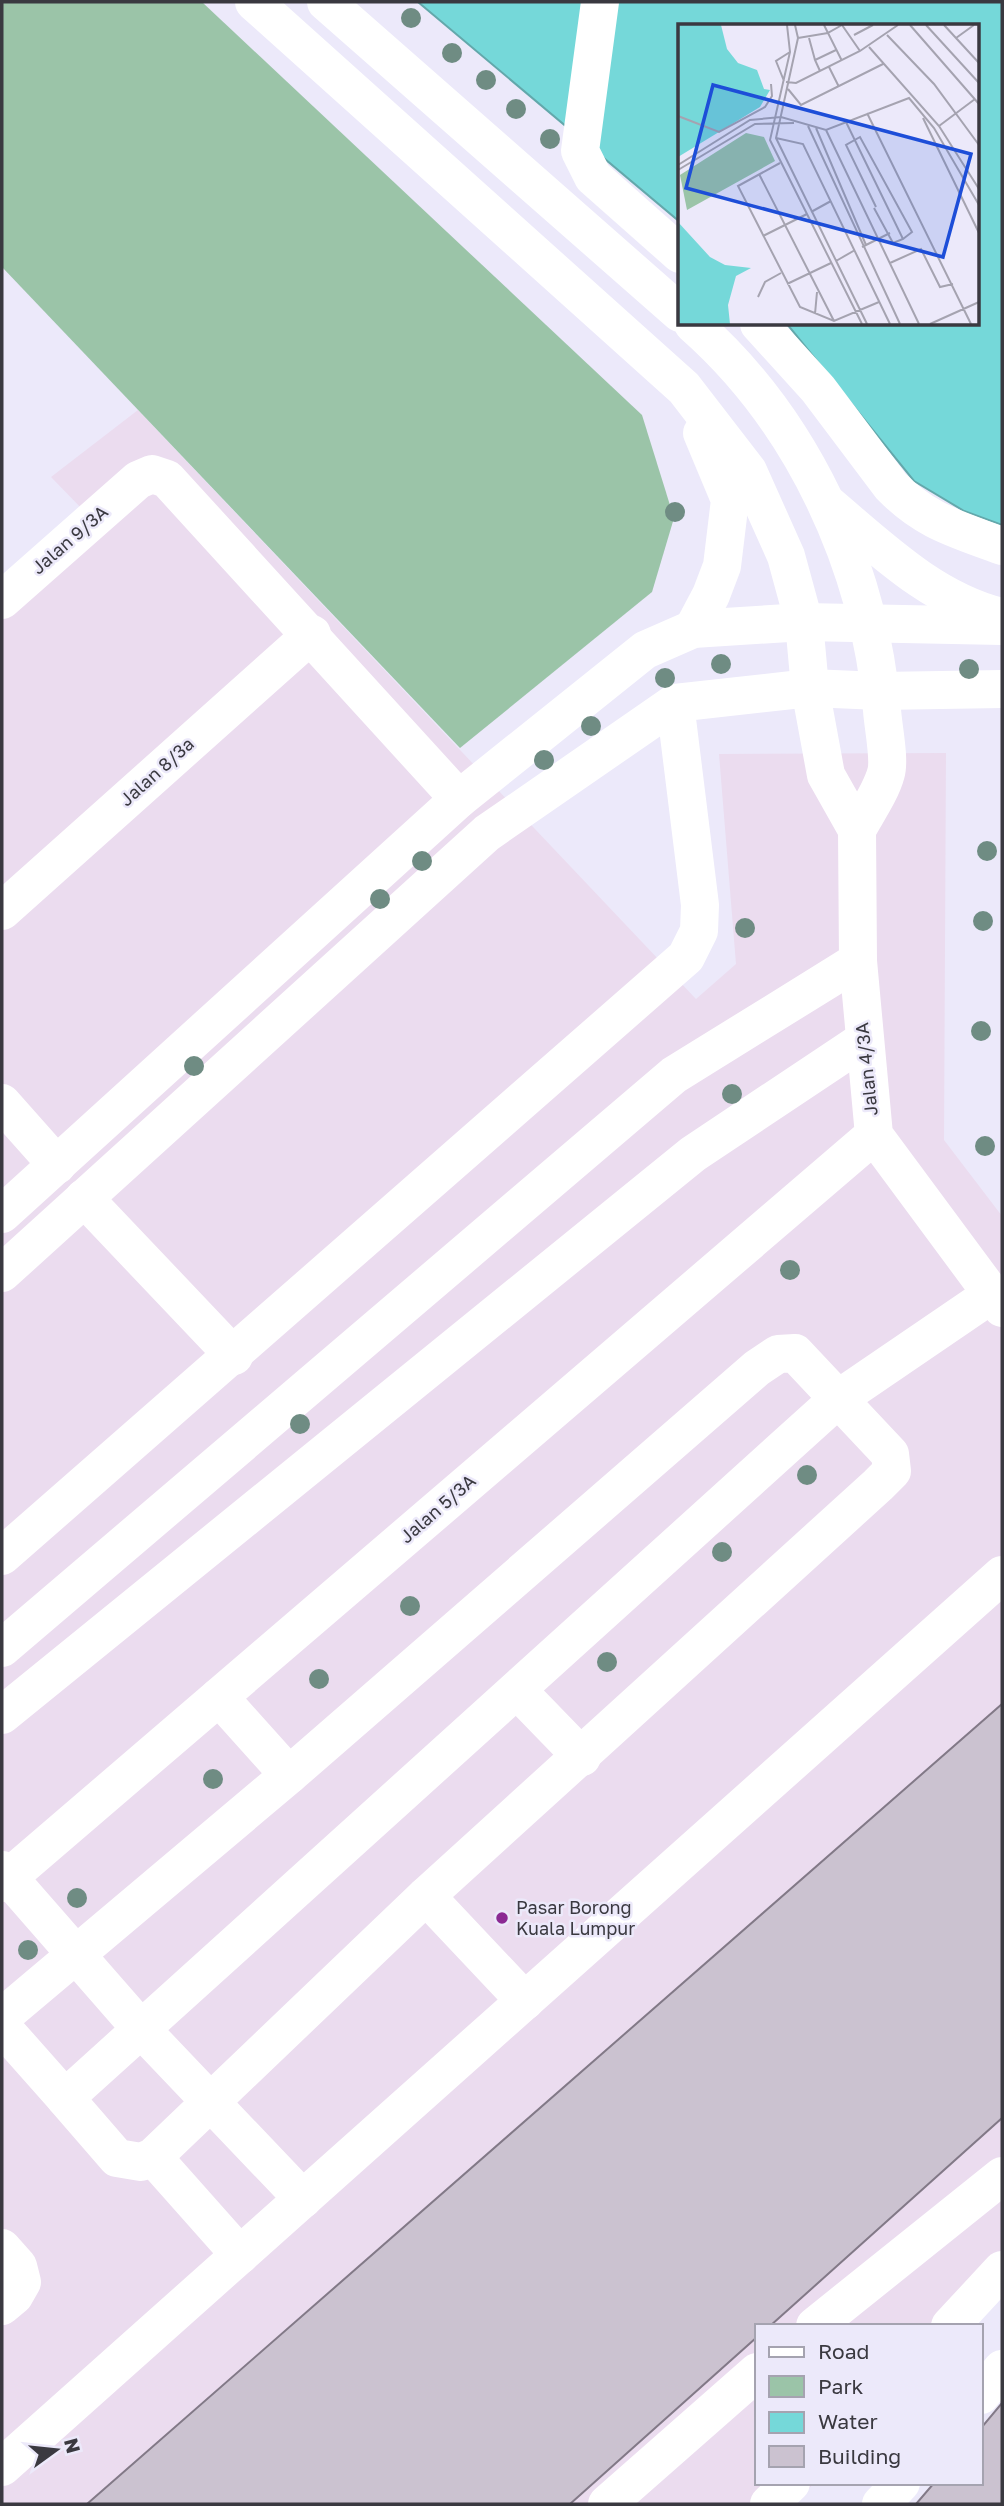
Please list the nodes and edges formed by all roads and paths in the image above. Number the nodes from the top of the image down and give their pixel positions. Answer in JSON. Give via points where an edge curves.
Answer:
{"nodes":[{"id":1,"x":254,"y":2,"type":"edge"},
{"id":2,"x":326,"y":2,"type":"edge"},
{"id":3,"x":600,"y":2,"type":"edge"},
{"id":4,"x":678,"y":252,"type":"edge"},
{"id":5,"x":678,"y":311,"type":"edge"},
{"id":6,"x":695,"y":326,"type":"edge"},
{"id":7,"x":761,"y":326,"type":"edge"},
{"id":8,"x":684,"y":388,"type":"junction"},
{"id":9,"x":829,"y":505,"type":"junction"},
{"id":10,"x":1002,"y":546,"type":"edge"},
{"id":11,"x":2,"y":600,"type":"edge"},
{"id":12,"x":1002,"y":617,"type":"edge"},
{"id":13,"x":804,"y":622,"type":"junction"},
{"id":14,"x":869,"y":623,"type":"junction"},
{"id":15,"x":1002,"y":626,"type":"edge"},
{"id":16,"x":693,"y":629,"type":"junction"},
{"id":17,"x":312,"y":634,"type":"junction"},
{"id":18,"x":810,"y":688,"type":"junction"},
{"id":19,"x":1002,"y":689,"type":"edge"},
{"id":20,"x":880,"y":691,"type":"junction"},
{"id":21,"x":675,"y":703,"type":"junction"},
{"id":22,"x":459,"y":799,"type":"junction"},
{"id":23,"x":857,"y":830,"type":"junction"},
{"id":24,"x":2,"y":911,"type":"edge"},
{"id":25,"x":858,"y":961,"type":"junction"},
{"id":26,"x":864,"y":1040,"type":"junction"},
{"id":27,"x":2,"y":1103,"type":"edge"},
{"id":28,"x":874,"y":1135,"type":"junction"},
{"id":29,"x":57,"y":1165,"type":"junction"},
{"id":30,"x":84,"y":1198,"type":"junction"},
{"id":31,"x":2,"y":1214,"type":"edge"},
{"id":32,"x":2,"y":1273,"type":"edge"},
{"id":33,"x":997,"y":1301,"type":"edge"},
{"id":34,"x":234,"y":1356,"type":"junction"},
{"id":35,"x":838,"y":1399,"type":"junction"},
{"id":36,"x":2,"y":1556,"type":"edge"},
{"id":37,"x":1002,"y":1575,"type":"edge"},
{"id":38,"x":2,"y":1648,"type":"edge"},
{"id":39,"x":517,"y":1690,"type":"junction"},
{"id":40,"x":219,"y":1697,"type":"junction"},
{"id":41,"x":2,"y":1715,"type":"edge"},
{"id":42,"x":582,"y":1757,"type":"junction"},
{"id":43,"x":289,"y":1776,"type":"junction"},
{"id":44,"x":4,"y":1877,"type":"edge"},
{"id":45,"x":426,"y":1896,"type":"junction"},
{"id":46,"x":76,"y":1955,"type":"junction"},
{"id":47,"x":525,"y":2001,"type":"junction"},
{"id":48,"x":2,"y":2024,"type":"edge"},
{"id":49,"x":141,"y":2029,"type":"junction"},
{"id":50,"x":65,"y":2098,"type":"junction"},
{"id":51,"x":210,"y":2104,"type":"junction"},
{"id":52,"x":153,"y":2157,"type":"junction"},
{"id":53,"x":1002,"y":2176,"type":"edge"},
{"id":54,"x":303,"y":2199,"type":"junction"},
{"id":55,"x":2,"y":2248,"type":"edge"},
{"id":56,"x":240,"y":2255,"type":"junction"},
{"id":57,"x":1002,"y":2270,"type":"edge"},
{"id":58,"x":2,"y":2306,"type":"edge"},
{"id":59,"x":817,"y":2324,"type":"edge"},
{"id":60,"x":952,"y":2324,"type":"edge"},
{"id":61,"x":1002,"y":2369,"type":"edge"},
{"id":62,"x":755,"y":2374,"type":"edge"},
{"id":63,"x":983,"y":2393,"type":"edge"},
{"id":64,"x":2,"y":2467,"type":"edge"},
{"id":65,"x":789,"y":2485,"type":"edge"},
{"id":66,"x":899,"y":2485,"type":"edge"},
{"id":67,"x":607,"y":2504,"type":"edge"},
{"id":68,"x":769,"y":2504,"type":"edge"},
{"id":69,"x":881,"y":2504,"type":"edge"}],
"edges":[{"from":1,"to":8,"type":"street","name":"Jalan 4/3A"},
{"from":2,"to":5,"type":"street"},
{"from":3,"to":4,"type":"street","via":[[580,150],[593,177]]},
{"from":6,"to":9,"type":"street","via":[[780,421]]},
{"from":7,"to":10,"type":"street","via":[[789,354],[910,505],[930,519]]},
{"from":8,"to":13,"type":"street","name":"Jalan 4/3A","via":[[748,471],[786,556]]},
{"from":8,"to":16,"type":"street","via":[[730,500],[722,566]]},
{"from":9,"to":12,"type":"street","via":[[918,579]]},
{"from":9,"to":14,"type":"street","name":"Jalan 4/3A"},
{"from":11,"to":17,"type":"street","name":"Jalan 9/3A","via":[[138,480],[152,474],[167,479]]},
{"from":13,"to":14,"type":"street"},
{"from":13,"to":16,"type":"street"},
{"from":13,"to":18,"type":"street","name":"Jalan 4/3A"},
{"from":14,"to":15,"type":"street"},
{"from":14,"to":20,"type":"street","name":"Jalan 4/3A"},
{"from":16,"to":22,"type":"street","via":[[645,650]]},
{"from":17,"to":22,"type":"street"},
{"from":17,"to":24,"type":"street","name":"Jalan 8/3a"},
{"from":18,"to":20,"type":"street"},
{"from":18,"to":21,"type":"street"},
{"from":18,"to":23,"type":"street","name":"Jalan 4/3A","via":[[826,775]]},
{"from":19,"to":20,"type":"street"},
{"from":20,"to":23,"type":"street","name":"Jalan 4/3A","via":[[887,772]]},
{"from":21,"to":30,"type":"street","via":[[487,833]]},
{"from":21,"to":34,"type":"street","via":[[700,905],[699,931],[686,957]]},
{"from":22,"to":29,"type":"street"},
{"from":23,"to":25,"type":"street","name":"Jalan 4/3A"},
{"from":25,"to":26,"type":"street","name":"Jalan 4/3A"},
{"from":25,"to":38,"type":"street","via":[[674,1075]]},
{"from":26,"to":28,"type":"street","name":"Jalan 4/3A"},
{"from":26,"to":41,"type":"street","via":[[693,1154]]},
{"from":27,"to":29,"type":"street"},
{"from":28,"to":33,"type":"street","name":"Jalan 4/3A"},
{"from":28,"to":40,"type":"street","name":"Jalan 5/3A"},
{"from":29,"to":31,"type":"street"},
{"from":30,"to":32,"type":"street"},
{"from":30,"to":34,"type":"street"},
{"from":33,"to":35,"type":"street"},
{"from":34,"to":36,"type":"street"},
{"from":35,"to":39,"type":"street"},
{"from":35,"to":42,"type":"street","via":[[890,1454],[892,1471]]},
{"from":35,"to":43,"type":"street","via":[[795,1353],[778,1354],[757,1368]]},
{"from":37,"to":47,"type":"street"},
{"from":39,"to":42,"type":"street"},
{"from":39,"to":49,"type":"street"},
{"from":40,"to":43,"type":"street"},
{"from":40,"to":44,"type":"street","name":"Jalan 5/3A"},
{"from":42,"to":45,"type":"street"},
{"from":43,"to":46,"type":"street"},
{"from":44,"to":46,"type":"street"},
{"from":45,"to":47,"type":"street"},
{"from":45,"to":51,"type":"street"},
{"from":46,"to":48,"type":"street","via":[[4,2016]]},
{"from":46,"to":49,"type":"street"},
{"from":47,"to":54,"type":"street"},
{"from":48,"to":50,"type":"street"},
{"from":49,"to":50,"type":"street"},
{"from":49,"to":51,"type":"street"},
{"from":50,"to":52,"type":"street","via":[[117,2158],[141,2162]]},
{"from":51,"to":52,"type":"street"},
{"from":51,"to":54,"type":"street"},
{"from":52,"to":56,"type":"street"},
{"from":53,"to":59,"type":"street"},
{"from":54,"to":56,"type":"street"},
{"from":55,"to":58,"type":"street","via":[[18,2266],[22,2282],[15,2296]]},
{"from":56,"to":64,"type":"street"},
{"from":57,"to":60,"type":"street"},
{"from":61,"to":63,"type":"street"},
{"from":62,"to":67,"type":"street"},
{"from":65,"to":68,"type":"street"},
{"from":66,"to":69,"type":"street"}]}
